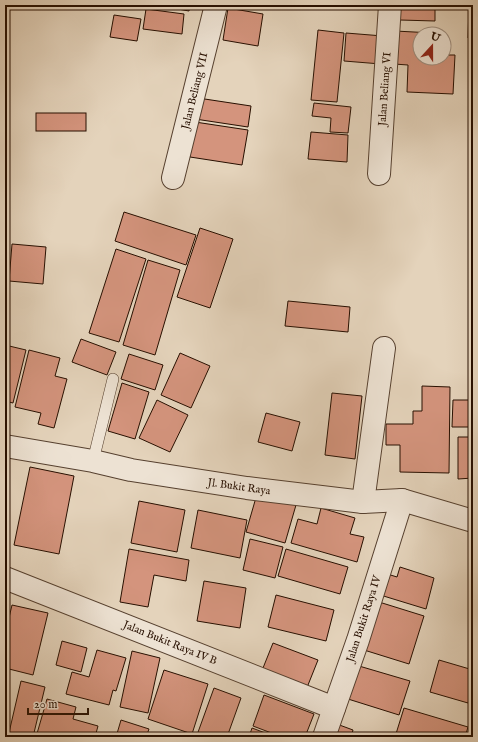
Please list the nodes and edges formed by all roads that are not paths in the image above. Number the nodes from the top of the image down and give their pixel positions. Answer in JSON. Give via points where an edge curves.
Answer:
{"nodes":[{"id":1,"x":216,"y":5,"type":"edge"},
{"id":2,"x":390,"y":5,"type":"edge"},
{"id":3,"x":379,"y":174,"type":"dead end"},
{"id":4,"x":173,"y":178,"type":"dead end"},
{"id":5,"x":384,"y":348,"type":"dead end"},
{"id":6,"x":113,"y":379,"type":"dead end"},
{"id":7,"x":5,"y":446,"type":"edge"},
{"id":8,"x":93,"y":461,"type":"junction"},
{"id":9,"x":402,"y":500,"type":"junction"},
{"id":10,"x":363,"y":502,"type":"junction"},
{"id":11,"x":473,"y":521,"type":"edge"},
{"id":12,"x":5,"y":578,"type":"edge"},
{"id":13,"x":334,"y":708,"type":"junction"},
{"id":14,"x":324,"y":737,"type":"edge"}],
"edges":[{"from":1,"to":4,"type":"street","name":"Jalan Beliang VII"},
{"from":2,"to":3,"type":"street","name":"Jalan Beliang VI"},
{"from":5,"to":10,"type":"street"},
{"from":6,"to":8,"type":"lane"},
{"from":7,"to":8,"type":"street","name":"Jl. Bukit Raya"},
{"from":8,"to":10,"type":"street","name":"Jl. Bukit Raya","via":[[131,470],[247,488]]},
{"from":9,"to":10,"type":"street","name":"Jl. Bukit Raya"},
{"from":9,"to":11,"type":"street","name":"Jl. Bukit Raya"},
{"from":9,"to":13,"type":"street","name":"Jalan Bukit Raya IV"},
{"from":12,"to":13,"type":"street","name":"Jalan Bukit Raya IV B"},
{"from":13,"to":14,"type":"street","name":"Jalan Bukit Raya IV"}]}
